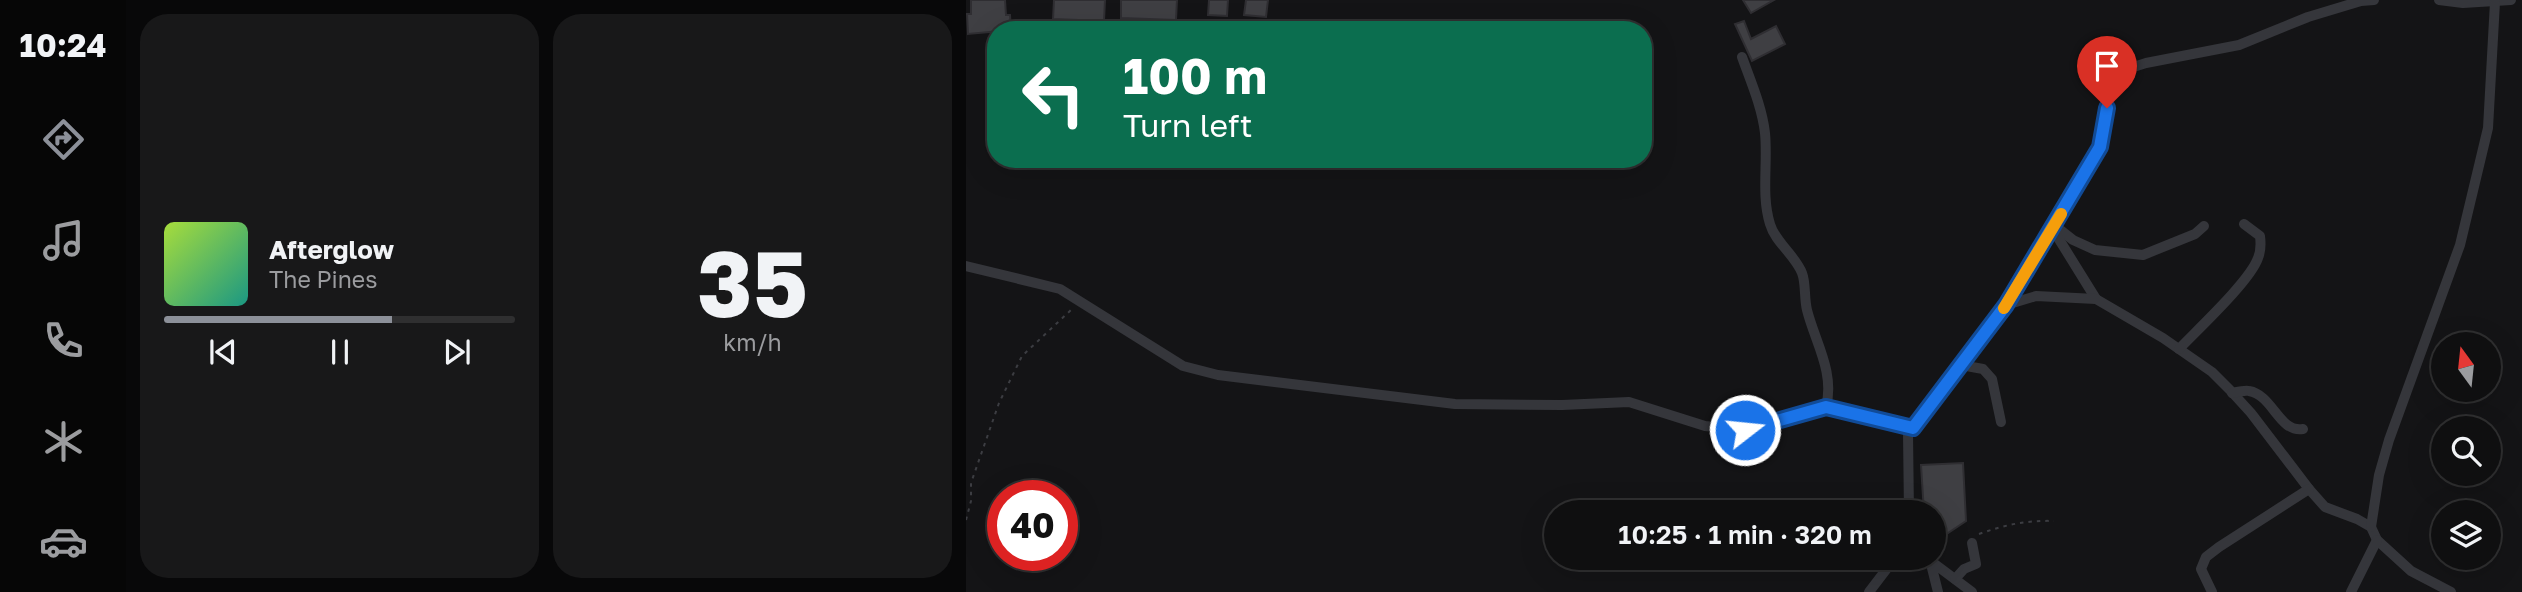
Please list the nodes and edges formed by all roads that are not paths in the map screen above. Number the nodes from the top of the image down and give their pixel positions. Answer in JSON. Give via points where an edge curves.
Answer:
{"nodes":[{"id":1,"x":2374,"y":0,"type":"edge"},
{"id":2,"x":2439,"y":0,"type":"edge"},
{"id":3,"x":2511,"y":0,"type":"edge"},
{"id":4,"x":2489,"y":1,"type":"edge"},
{"id":5,"x":1742,"y":57,"type":"dead end"},
{"id":6,"x":2244,"y":224,"type":"dead end"},
{"id":7,"x":2204,"y":226,"type":"dead end"},
{"id":8,"x":2053,"y":227,"type":"junction"},
{"id":9,"x":966,"y":266,"type":"edge"},
{"id":10,"x":2096,"y":299,"type":"junction"},
{"id":11,"x":2006,"y":305,"type":"junction"},
{"id":12,"x":2179,"y":349,"type":"junction"},
{"id":13,"x":1961,"y":365,"type":"junction"},
{"id":14,"x":2232,"y":393,"type":"junction"},
{"id":15,"x":1826,"y":407,"type":"junction"},
{"id":16,"x":2001,"y":422,"type":"dead end"},
{"id":17,"x":1913,"y":428,"type":"junction"},
{"id":18,"x":2303,"y":429,"type":"dead end"},
{"id":19,"x":2309,"y":489,"type":"junction"},
{"id":20,"x":1909,"y":500,"type":"edge"},
{"id":21,"x":2371,"y":527,"type":"junction"},
{"id":22,"x":2377,"y":540,"type":"junction"},
{"id":23,"x":1972,"y":543,"type":"road end"},
{"id":24,"x":1886,"y":570,"type":"edge"},
{"id":25,"x":1932,"y":570,"type":"edge"},
{"id":26,"x":1943,"y":570,"type":"edge"},
{"id":27,"x":1955,"y":579,"type":"junction"},
{"id":28,"x":1869,"y":592,"type":"edge"},
{"id":29,"x":1938,"y":592,"type":"edge"},
{"id":30,"x":1972,"y":592,"type":"edge"},
{"id":31,"x":2212,"y":592,"type":"edge"},
{"id":32,"x":2351,"y":592,"type":"edge"},
{"id":33,"x":2451,"y":592,"type":"edge"}],
"edges":[{"from":1,"to":8,"type":"street","via":[[2308,18],[2239,45],[2120,71],[2110,88],[2100,147]]},
{"from":2,"to":4,"type":"street"},
{"from":3,"to":4,"type":"street"},
{"from":4,"to":21,"type":"street","via":[[2488,128],[2460,245],[2389,440]]},
{"from":5,"to":15,"type":"street","via":[[1765,134],[1769,221],[1802,274],[1807,310],[1829,382]]},
{"from":6,"to":12,"type":"street","via":[[2260,236],[2258,261]]},
{"from":7,"to":8,"type":"street","via":[[2143,255],[2095,250]]},
{"from":8,"to":10,"type":"street"},
{"from":8,"to":11,"type":"street"},
{"from":9,"to":15,"type":"street","via":[[1060,289],[1183,366],[1218,375],[1455,404],[1629,402],[1704,426],[1745,430]]},
{"from":10,"to":11,"type":"street","via":[[2036,296]]},
{"from":10,"to":12,"type":"street"},
{"from":11,"to":13,"type":"street"},
{"from":12,"to":14,"type":"street"},
{"from":13,"to":16,"type":"street","via":[[1983,369],[1992,379]]},
{"from":13,"to":17,"type":"street"},
{"from":14,"to":18,"type":"street","via":[[2248,390],[2264,398],[2286,425]]},
{"from":14,"to":19,"type":"street"},
{"from":15,"to":17,"type":"street"},
{"from":17,"to":20,"type":"street","via":[[1908,433]]},
{"from":19,"to":21,"type":"street","via":[[2325,507]]},
{"from":19,"to":31,"type":"street","via":[[2206,557],[2201,569]]},
{"from":21,"to":22,"type":"street"},
{"from":22,"to":32,"type":"street"},
{"from":22,"to":33,"type":"street","via":[[2411,571]]},
{"from":23,"to":27,"type":"street","via":[[1976,564]]},
{"from":24,"to":28,"type":"street"},
{"from":25,"to":29,"type":"street"},
{"from":26,"to":27,"type":"street"},
{"from":27,"to":30,"type":"street"}]}
